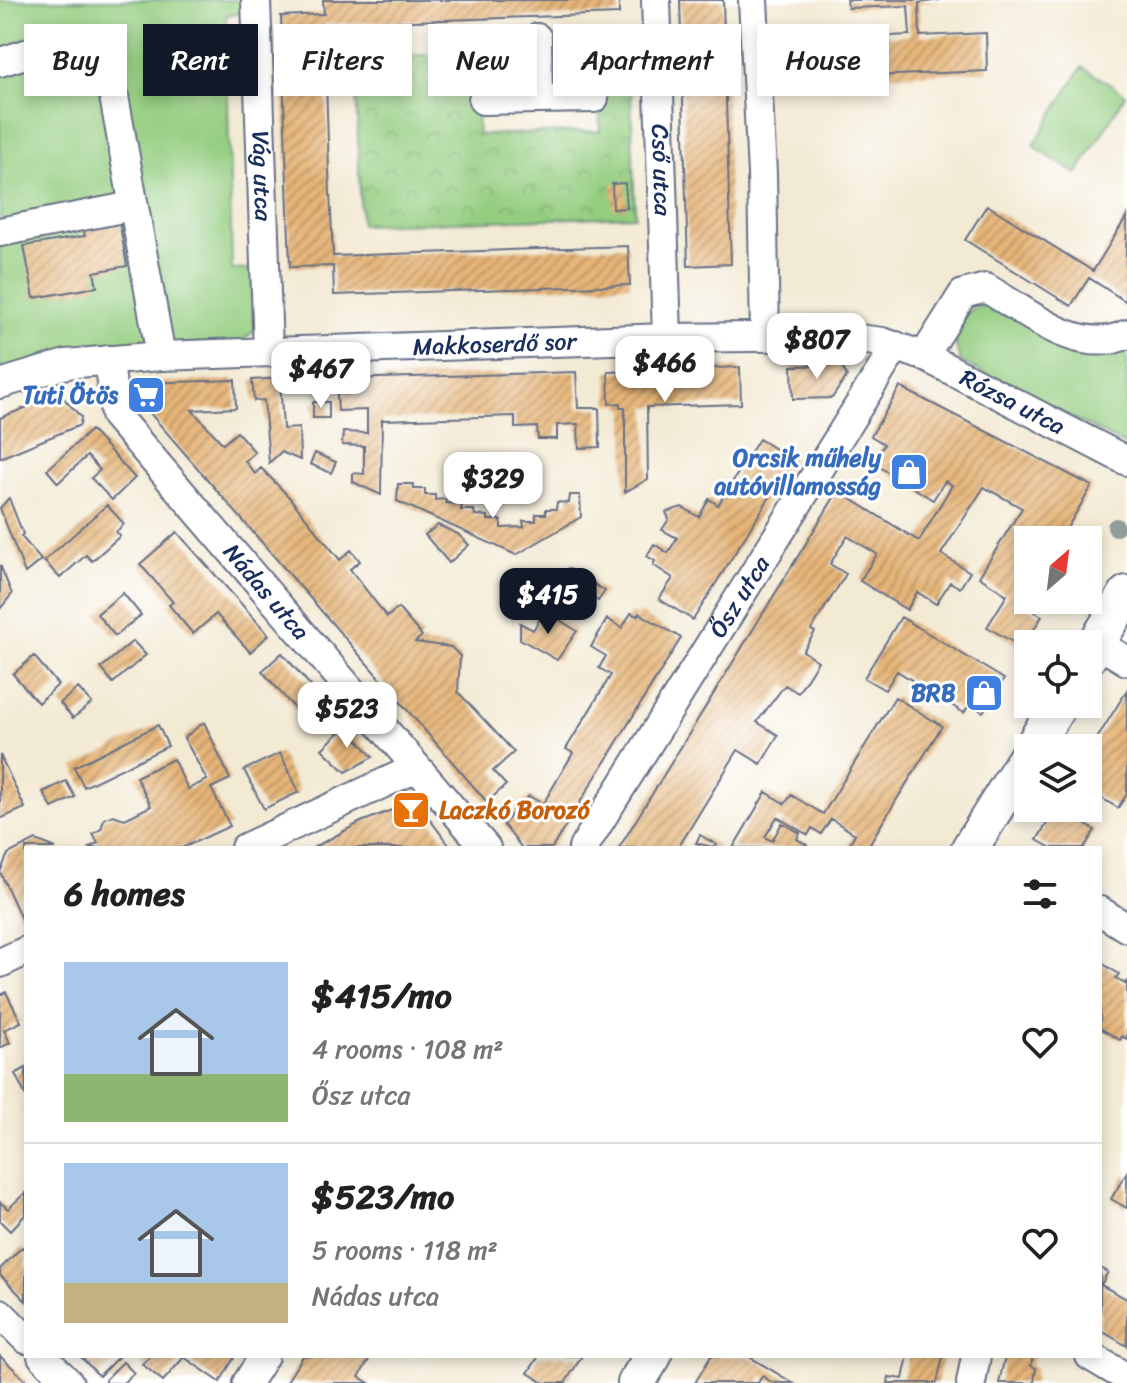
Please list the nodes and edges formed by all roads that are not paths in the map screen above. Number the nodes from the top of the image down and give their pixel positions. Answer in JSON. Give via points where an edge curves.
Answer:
{"nodes":[{"id":1,"x":256,"y":0,"type":"edge"},
{"id":2,"x":656,"y":0,"type":"edge"},
{"id":3,"x":753,"y":0,"type":"edge"},
{"id":4,"x":537,"y":38,"type":"dead end"},
{"id":5,"x":0,"y":62,"type":"edge"},
{"id":6,"x":594,"y":98,"type":"dead end"},
{"id":7,"x":538,"y":99,"type":"junction"},
{"id":8,"x":483,"y":100,"type":"dead end"},
{"id":9,"x":133,"y":206,"type":"junction"},
{"id":10,"x":0,"y":232,"type":"edge"},
{"id":11,"x":1127,"y":334,"type":"edge"},
{"id":12,"x":765,"y":335,"type":"junction"},
{"id":13,"x":667,"y":338,"type":"junction"},
{"id":14,"x":896,"y":346,"type":"junction"},
{"id":15,"x":268,"y":352,"type":"junction"},
{"id":16,"x":161,"y":356,"type":"junction"},
{"id":17,"x":924,"y":356,"type":"junction"},
{"id":18,"x":109,"y":360,"type":"junction"},
{"id":19,"x":0,"y":384,"type":"edge"},
{"id":20,"x":1127,"y":461,"type":"edge"},
{"id":21,"x":1127,"y":594,"type":"edge"},
{"id":22,"x":1104,"y":654,"type":"edge"},
{"id":23,"x":416,"y":768,"type":"junction"},
{"id":24,"x":1014,"y":782,"type":"edge"},
{"id":25,"x":982,"y":844,"type":"edge"},
{"id":26,"x":249,"y":846,"type":"edge"},
{"id":27,"x":484,"y":846,"type":"edge"},
{"id":28,"x":584,"y":846,"type":"edge"},
{"id":29,"x":1102,"y":912,"type":"edge"},
{"id":30,"x":1127,"y":928,"type":"edge"},
{"id":31,"x":24,"y":952,"type":"edge"},
{"id":32,"x":0,"y":963,"type":"edge"},
{"id":33,"x":0,"y":1313,"type":"edge"},
{"id":34,"x":24,"y":1337,"type":"edge"},
{"id":35,"x":44,"y":1358,"type":"edge"},
{"id":36,"x":263,"y":1358,"type":"edge"},
{"id":37,"x":652,"y":1358,"type":"edge"},
{"id":38,"x":976,"y":1358,"type":"edge"},
{"id":39,"x":1093,"y":1358,"type":"edge"},
{"id":40,"x":1127,"y":1378,"type":"edge"},
{"id":41,"x":69,"y":1383,"type":"edge"},
{"id":42,"x":247,"y":1383,"type":"edge"},
{"id":43,"x":636,"y":1383,"type":"edge"},
{"id":44,"x":971,"y":1383,"type":"edge"}],
"edges":[{"from":1,"to":15,"type":"street","name":"Vág utca"},
{"from":2,"to":13,"type":"street","name":"Cső utca"},
{"from":3,"to":12,"type":"street"},
{"from":4,"to":7,"type":"street"},
{"from":5,"to":9,"type":"street","via":[[35,51],[87,62],[113,91]]},
{"from":6,"to":7,"type":"street"},
{"from":7,"to":8,"type":"street"},
{"from":9,"to":10,"type":"street"},
{"from":9,"to":16,"type":"street"},
{"from":11,"to":17,"type":"street","via":[[1104,342],[1075,338],[986,288],[963,294]]},
{"from":12,"to":13,"type":"street","name":"Makkoserdő sor"},
{"from":12,"to":14,"type":"street","name":"Makkoserdő sor","via":[[836,336]]},
{"from":13,"to":15,"type":"street","name":"Makkoserdő sor"},
{"from":14,"to":17,"type":"street","name":"Rózsa utca"},
{"from":14,"to":28,"type":"street","name":"Ősz utca"},
{"from":15,"to":16,"type":"street","name":"Makkoserdő sor"},
{"from":16,"to":18,"type":"street","name":"Makkoserdő sor"},
{"from":17,"to":20,"type":"street","name":"Rózsa utca"},
{"from":18,"to":19,"type":"street","name":"Makkoserdő sor","via":[[66,364]]},
{"from":18,"to":23,"type":"street","name":"Nádas utca","via":[[115,415]]},
{"from":21,"to":22,"type":"main road"},
{"from":23,"to":26,"type":"street"},
{"from":23,"to":27,"type":"street","name":"Nádas utca"},
{"from":24,"to":25,"type":"main road"},
{"from":29,"to":30,"type":"street"},
{"from":31,"to":32,"type":"street"},
{"from":33,"to":34,"type":"street"},
{"from":35,"to":41,"type":"street"},
{"from":36,"to":42,"type":"street"},
{"from":37,"to":43,"type":"main road"},
{"from":38,"to":44,"type":"street"},
{"from":39,"to":40,"type":"street"}]}
